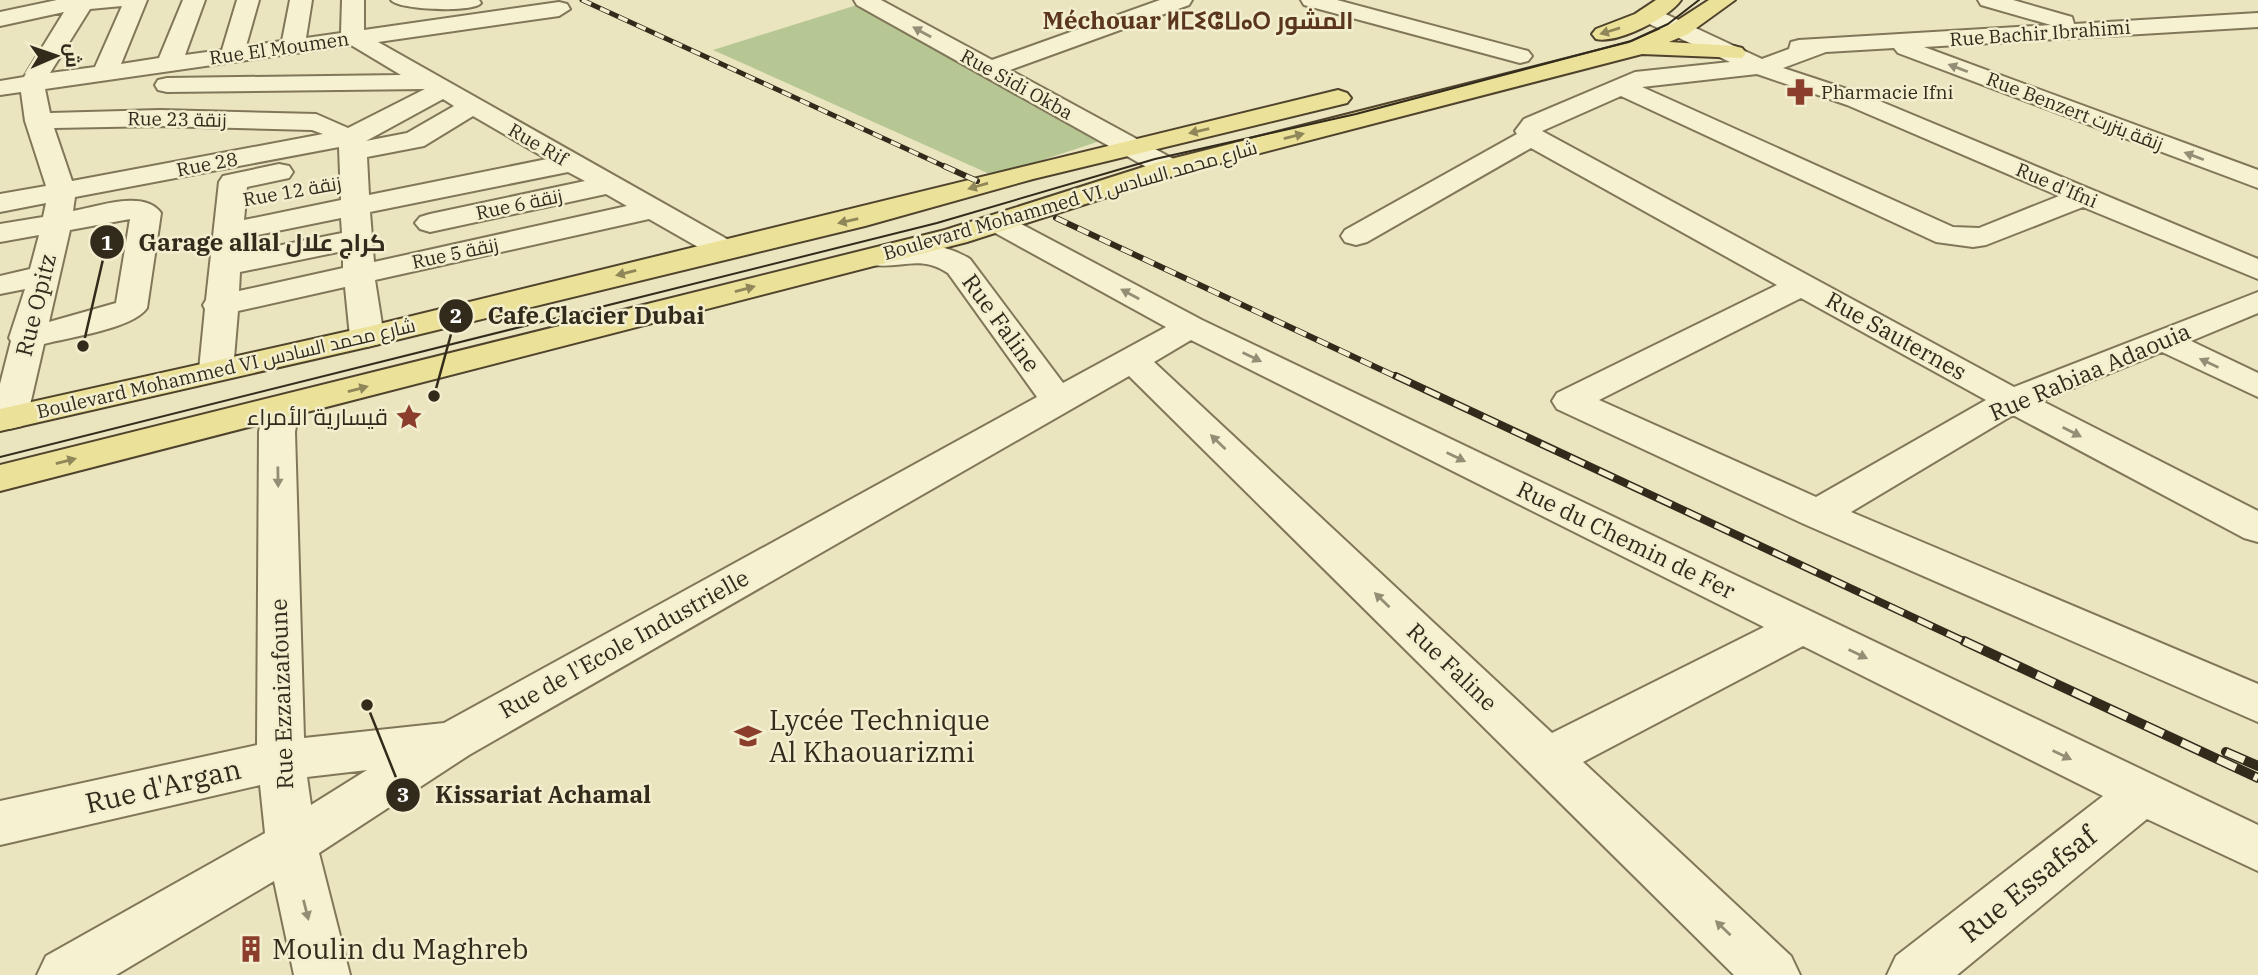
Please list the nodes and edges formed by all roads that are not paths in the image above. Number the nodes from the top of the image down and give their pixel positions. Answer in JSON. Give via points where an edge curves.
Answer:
{"nodes":[{"id":1,"x":120,"y":0,"type":"edge"},
{"id":2,"x":136,"y":0,"type":"edge"},
{"id":3,"x":194,"y":0,"type":"edge"},
{"id":4,"x":248,"y":0,"type":"edge"},
{"id":5,"x":301,"y":0,"type":"edge"},
{"id":6,"x":353,"y":0,"type":"edge"},
{"id":7,"x":402,"y":0,"type":"edge"},
{"id":8,"x":865,"y":0,"type":"edge"},
{"id":9,"x":1181,"y":0,"type":"edge"},
{"id":10,"x":1312,"y":0,"type":"edge"},
{"id":11,"x":1724,"y":0,"type":"edge"},
{"id":12,"x":1989,"y":0,"type":"edge"},
{"id":13,"x":411,"y":1,"type":"edge"},
{"id":14,"x":441,"y":1,"type":"edge"},
{"id":15,"x":76,"y":2,"type":"edge"},
{"id":16,"x":475,"y":2,"type":"edge"},
{"id":17,"x":2134,"y":3,"type":"dead end"},
{"id":18,"x":9,"y":13,"type":"edge"},
{"id":19,"x":1669,"y":16,"type":"edge"},
{"id":20,"x":2258,"y":20,"type":"edge"},
{"id":21,"x":2205,"y":23,"type":"junction"},
{"id":22,"x":410,"y":29,"type":"junction"},
{"id":23,"x":2088,"y":29,"type":"junction"},
{"id":24,"x":353,"y":37,"type":"junction"},
{"id":25,"x":2258,"y":40,"type":"edge"},
{"id":26,"x":1892,"y":43,"type":"junction"},
{"id":27,"x":0,"y":44,"type":"edge"},
{"id":28,"x":293,"y":46,"type":"junction"},
{"id":29,"x":1637,"y":48,"type":"junction"},
{"id":30,"x":232,"y":55,"type":"junction"},
{"id":31,"x":1520,"y":56,"type":"junction"},
{"id":32,"x":1756,"y":58,"type":"junction"},
{"id":33,"x":169,"y":64,"type":"junction"},
{"id":34,"x":991,"y":69,"type":"junction"},
{"id":35,"x":105,"y":73,"type":"junction"},
{"id":36,"x":394,"y":82,"type":"junction"},
{"id":37,"x":39,"y":83,"type":"junction"},
{"id":38,"x":202,"y":84,"type":"junction"},
{"id":39,"x":435,"y":84,"type":"junction"},
{"id":40,"x":1622,"y":87,"type":"junction"},
{"id":41,"x":0,"y":91,"type":"edge"},
{"id":42,"x":472,"y":106,"type":"junction"},
{"id":43,"x":160,"y":118,"type":"junction"},
{"id":44,"x":38,"y":121,"type":"junction"},
{"id":45,"x":316,"y":122,"type":"junction"},
{"id":46,"x":1534,"y":139,"type":"junction"},
{"id":47,"x":415,"y":140,"type":"junction"},
{"id":48,"x":1133,"y":146,"type":"junction"},
{"id":49,"x":570,"y":163,"type":"junction"},
{"id":50,"x":354,"y":167,"type":"junction"},
{"id":51,"x":1169,"y":169,"type":"junction"},
{"id":52,"x":2258,"y":180,"type":"edge"},
{"id":53,"x":607,"y":185,"type":"junction"},
{"id":54,"x":2084,"y":196,"type":"junction"},
{"id":55,"x":0,"y":203,"type":"edge"},
{"id":56,"x":231,"y":205,"type":"junction"},
{"id":57,"x":59,"y":207,"type":"junction"},
{"id":58,"x":427,"y":208,"type":"junction"},
{"id":59,"x":650,"y":210,"type":"junction"},
{"id":60,"x":998,"y":223,"type":"junction"},
{"id":61,"x":0,"y":233,"type":"edge"},
{"id":62,"x":1356,"y":236,"type":"dead end"},
{"id":63,"x":357,"y":239,"type":"junction"},
{"id":64,"x":723,"y":249,"type":"junction"},
{"id":65,"x":435,"y":257,"type":"junction"},
{"id":66,"x":852,"y":261,"type":"junction"},
{"id":67,"x":225,"y":266,"type":"junction"},
{"id":68,"x":2258,"y":270,"type":"edge"},
{"id":69,"x":359,"y":274,"type":"junction"},
{"id":70,"x":43,"y":275,"type":"junction"},
{"id":71,"x":1804,"y":284,"type":"junction"},
{"id":72,"x":0,"y":285,"type":"edge"},
{"id":73,"x":2258,"y":302,"type":"edge"},
{"id":74,"x":219,"y":305,"type":"junction"},
{"id":75,"x":1190,"y":327,"type":"junction"},
{"id":76,"x":367,"y":337,"type":"junction"},
{"id":77,"x":26,"y":338,"type":"junction"},
{"id":78,"x":2161,"y":340,"type":"junction"},
{"id":79,"x":1132,"y":360,"type":"junction"},
{"id":80,"x":216,"y":370,"type":"junction"},
{"id":81,"x":2258,"y":386,"type":"edge"},
{"id":82,"x":2012,"y":400,"type":"junction"},
{"id":83,"x":1058,"y":401,"type":"junction"},
{"id":84,"x":281,"y":409,"type":"junction"},
{"id":85,"x":4,"y":419,"type":"edge"},
{"id":86,"x":0,"y":478,"type":"edge"},
{"id":87,"x":1818,"y":514,"type":"junction"},
{"id":88,"x":2258,"y":528,"type":"edge"},
{"id":89,"x":1802,"y":627,"type":"junction"},
{"id":90,"x":2258,"y":704,"type":"edge"},
{"id":91,"x":452,"y":741,"type":"junction"},
{"id":92,"x":1546,"y":758,"type":"junction"},
{"id":93,"x":281,"y":760,"type":"junction"},
{"id":94,"x":2142,"y":794,"type":"junction"},
{"id":95,"x":0,"y":823,"type":"edge"},
{"id":96,"x":290,"y":844,"type":"junction"},
{"id":97,"x":2258,"y":849,"type":"edge"},
{"id":98,"x":65,"y":975,"type":"edge"},
{"id":99,"x":322,"y":975,"type":"edge"},
{"id":100,"x":1772,"y":975,"type":"edge"},
{"id":101,"x":1915,"y":975,"type":"edge"}],
"edges":[{"from":1,"to":15,"type":"street"},
{"from":2,"to":35,"type":"street"},
{"from":3,"to":33,"type":"street"},
{"from":4,"to":30,"type":"street"},
{"from":5,"to":28,"type":"street"},
{"from":6,"to":24,"type":"street"},
{"from":7,"to":13,"type":"street"},
{"from":34,"to":8,"type":"street","name":"Rue Sidi Okba","one_way":true},
{"from":9,"to":34,"type":"street"},
{"from":10,"to":31,"type":"street"},
{"from":11,"to":19,"type":"main road","name":"Boulevard Mohammed VI شارع محمد السادس"},
{"from":12,"to":23,"type":"street"},
{"from":13,"to":14,"type":"street"},
{"from":13,"to":22,"type":"street"},
{"from":14,"to":16,"type":"street"},
{"from":15,"to":18,"type":"street"},
{"from":15,"to":37,"type":"street"},
{"from":16,"to":22,"type":"street","name":"Rue El Moumen","via":[[559,9]]},
{"from":17,"to":21,"type":"street"},
{"from":18,"to":27,"type":"street"},
{"from":19,"to":29,"type":"main road","name":"Boulevard Mohammed VI شارع محمد السادس"},
{"from":19,"to":31,"type":"main road","name":"Boulevard Mohammed VI شارع محمد السادس","one_way":true},
{"from":19,"to":32,"type":"street","name":"Rue d'Ifni"},
{"from":20,"to":21,"type":"street","name":"Rue Bachir Ibrahimi"},
{"from":21,"to":23,"type":"street","name":"Rue Bachir Ibrahimi"},
{"from":21,"to":25,"type":"street"},
{"from":22,"to":24,"type":"street","name":"Rue El Moumen"},
{"from":23,"to":26,"type":"street","name":"Rue Bachir Ibrahimi"},
{"from":24,"to":28,"type":"street","name":"Rue El Moumen"},
{"from":24,"to":39,"type":"street","name":"Rue Rif"},
{"from":26,"to":32,"type":"street","name":"Rue Bachir Ibrahimi","via":[[1822,46]]},
{"from":52,"to":26,"type":"street","name":"Rue Benzert زنقة بنزرت","one_way":true},
{"from":28,"to":30,"type":"street","name":"Rue El Moumen"},
{"from":29,"to":32,"type":"main road","via":[[1696,49]]},
{"from":51,"to":29,"type":"main road","name":"Boulevard Mohammed VI شارع محمد السادس","one_way":true},
{"from":30,"to":33,"type":"street","name":"Rue El Moumen"},
{"from":31,"to":48,"type":"main road","name":"Boulevard Mohammed VI شارع محمد السادس","one_way":true},
{"from":32,"to":40,"type":"street","via":[[1656,75]]},
{"from":32,"to":54,"type":"street","name":"Rue d'Ifni"},
{"from":33,"to":35,"type":"street","name":"Rue El Moumen"},
{"from":34,"to":48,"type":"street","name":"Rue Sidi Okba"},
{"from":35,"to":37,"type":"street","name":"Rue El Moumen"},
{"from":36,"to":38,"type":"street"},
{"from":36,"to":39,"type":"street"},
{"from":36,"to":45,"type":"street"},
{"from":37,"to":38,"type":"street","via":[[75,87]]},
{"from":37,"to":41,"type":"street","name":"Rue El Moumen"},
{"from":37,"to":44,"type":"street"},
{"from":38,"to":43,"type":"street"},
{"from":39,"to":42,"type":"street","name":"Rue Rif"},
{"from":39,"to":50,"type":"street"},
{"from":40,"to":46,"type":"street","via":[[1532,125],[1528,131]]},
{"from":40,"to":54,"type":"street","via":[[1931,231],[1960,238],[1986,236]]},
{"from":42,"to":47,"type":"street"},
{"from":42,"to":49,"type":"street","name":"Rue Rif"},
{"from":43,"to":44,"type":"street","name":"Rue 23 زنقة"},
{"from":43,"to":45,"type":"street","name":"Rue 23 زنقة"},
{"from":43,"to":45,"type":"street","via":[[164,148]]},
{"from":44,"to":57,"type":"street"},
{"from":45,"to":50,"type":"street"},
{"from":46,"to":62,"type":"street"},
{"from":46,"to":71,"type":"street","name":"Rue Sauternes"},
{"from":47,"to":50,"type":"street"},
{"from":47,"to":58,"type":"street"},
{"from":48,"to":51,"type":"street","name":"Rue Sidi Okba"},
{"from":48,"to":64,"type":"main road","name":"Boulevard Mohammed VI شارع محمد السادس","one_way":true,"via":[[914,205]]},
{"from":49,"to":53,"type":"street","name":"Rue Rif"},
{"from":49,"to":58,"type":"street"},
{"from":50,"to":56,"type":"street"},
{"from":50,"to":56,"type":"street"},
{"from":50,"to":57,"type":"street","name":"Rue 28"},
{"from":50,"to":58,"type":"street"},
{"from":50,"to":63,"type":"street"},
{"from":51,"to":60,"type":"main road","name":"Boulevard Mohammed VI شارع محمد السادس"},
{"from":53,"to":58,"type":"street","name":"Rue 6 زنقة"},
{"from":53,"to":59,"type":"street","name":"Rue Rif"},
{"from":54,"to":68,"type":"street","name":"Rue d'Ifni"},
{"from":55,"to":57,"type":"street"},
{"from":56,"to":67,"type":"street"},
{"from":57,"to":61,"type":"street"},
{"from":57,"to":70,"type":"street","name":"Rue Opitz"},
{"from":57,"to":77,"type":"street","via":[[146,213],[131,307],[104,319]]},
{"from":58,"to":65,"type":"street"},
{"from":59,"to":64,"type":"street","name":"Rue Rif"},
{"from":59,"to":65,"type":"street","name":"Rue 5 زنقة"},
{"from":60,"to":66,"type":"main road","name":"Boulevard Mohammed VI شارع محمد السادس"},
{"from":75,"to":60,"type":"street","name":"Rue du Chemin de Fer","one_way":true},
{"from":63,"to":67,"type":"street"},
{"from":63,"to":69,"type":"street"},
{"from":64,"to":76,"type":"main road","name":"Boulevard Mohammed VI شارع محمد السادس","one_way":true},
{"from":65,"to":69,"type":"street","name":"Rue 5 زنقة"},
{"from":66,"to":83,"type":"street","name":"Rue Faline","via":[[921,251],[954,262]]},
{"from":84,"to":66,"type":"main road","name":"Boulevard Mohammed VI شارع محمد السادس","one_way":true},
{"from":67,"to":74,"type":"street"},
{"from":69,"to":74,"type":"street","name":"Rue 5 زنقة"},
{"from":69,"to":76,"type":"street"},
{"from":70,"to":72,"type":"street"},
{"from":70,"to":77,"type":"street","name":"Rue Opitz"},
{"from":71,"to":82,"type":"street","name":"Rue Sauternes"},
{"from":71,"to":87,"type":"street","via":[[1570,400]]},
{"from":73,"to":78,"type":"street","name":"Rue Rabiaa Adaouia"},
{"from":74,"to":80,"type":"street"},
{"from":75,"to":79,"type":"street","name":"Rue de l'Ecole Industrielle"},
{"from":75,"to":89,"type":"street","name":"Rue du Chemin de Fer","one_way":true},
{"from":76,"to":80,"type":"main road","name":"Boulevard Mohammed VI شارع محمد السادس"},
{"from":77,"to":85,"type":"street","name":"Rue Opitz"},
{"from":81,"to":78,"type":"street","one_way":true},
{"from":78,"to":82,"type":"street","name":"Rue Rabiaa Adaouia"},
{"from":79,"to":83,"type":"street","name":"Rue de l'Ecole Industrielle"},
{"from":92,"to":79,"type":"street","name":"Rue Faline","one_way":true},
{"from":80,"to":85,"type":"main road","name":"Boulevard Mohammed VI شارع محمد السادس"},
{"from":82,"to":87,"type":"street","name":"Rue Rabiaa Adaouia"},
{"from":82,"to":88,"type":"street","name":"Rue Sauternes","one_way":true},
{"from":83,"to":91,"type":"street","name":"Rue de l'Ecole Industrielle"},
{"from":86,"to":84,"type":"main road","name":"Boulevard Mohammed VI شارع محمد السادس","one_way":true},
{"from":84,"to":93,"type":"street","name":"Rue Ezzaizafoune","one_way":true,"via":[[277,432]]},
{"from":87,"to":90,"type":"street"},
{"from":89,"to":92,"type":"street"},
{"from":89,"to":94,"type":"street","name":"Rue du Chemin de Fer","one_way":true},
{"from":91,"to":93,"type":"street","name":"Rue d'Argan"},
{"from":91,"to":96,"type":"street","name":"Rue de l'Ecole Industrielle"},
{"from":100,"to":92,"type":"street","name":"Rue Faline","one_way":true},
{"from":93,"to":95,"type":"street","name":"Rue d'Argan"},
{"from":93,"to":96,"type":"street","name":"Rue Ezzaizafoune"},
{"from":94,"to":97,"type":"street","name":"Rue du Chemin de Fer"},
{"from":94,"to":101,"type":"street","name":"Rue Essafsaf"},
{"from":96,"to":98,"type":"street","name":"Rue de l'Ecole Industrielle"},
{"from":96,"to":99,"type":"street","name":"Rue Ezzaizafoune","one_way":true}]}
